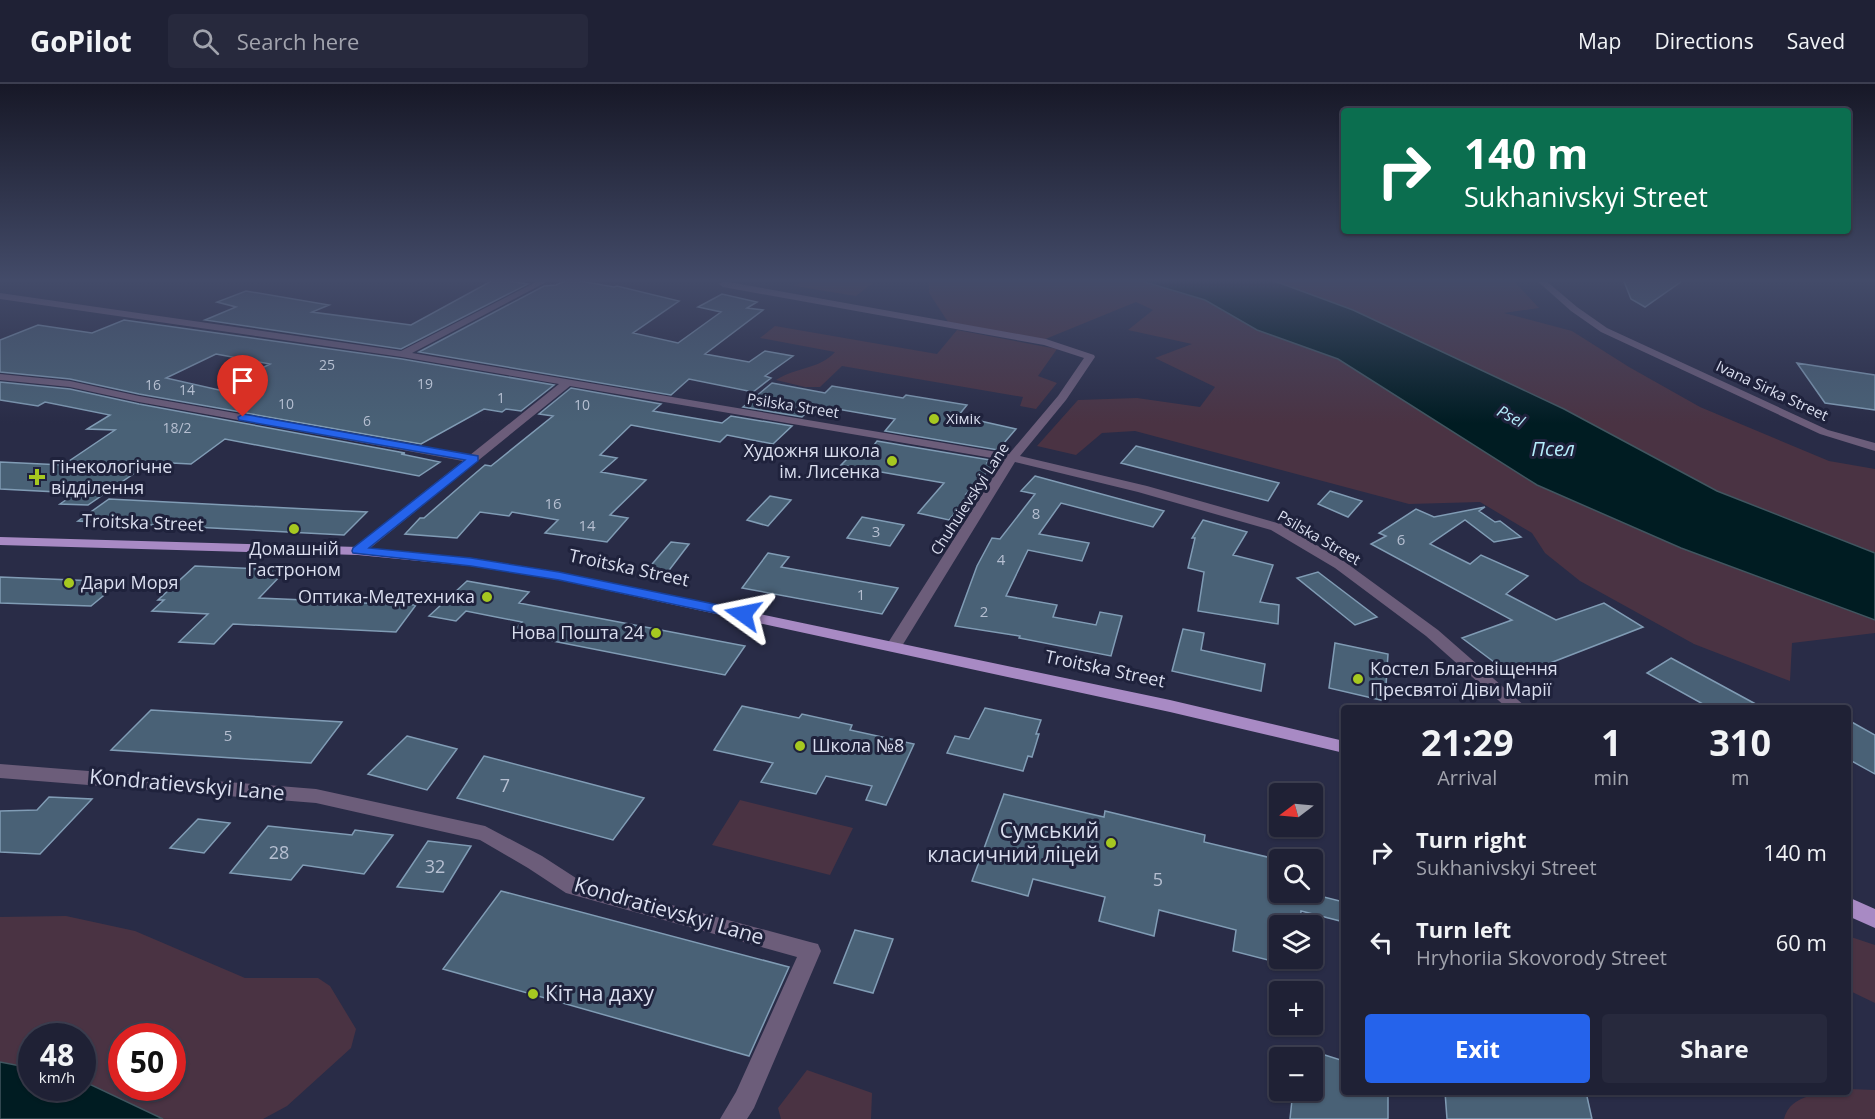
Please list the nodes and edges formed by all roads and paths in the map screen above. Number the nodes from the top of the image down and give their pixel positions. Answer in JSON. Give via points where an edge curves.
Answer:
{"nodes":[{"id":1,"x":217,"y":327,"type":"edge"},
{"id":2,"x":454,"y":327,"type":"edge"},
{"id":3,"x":964,"y":327,"type":"edge"},
{"id":4,"x":1600,"y":327,"type":"edge"},
{"id":5,"x":402,"y":354,"type":"junction"},
{"id":6,"x":0,"y":377,"type":"edge"},
{"id":7,"x":567,"y":383,"type":"junction"},
{"id":8,"x":1875,"y":447,"type":"edge"},
{"id":9,"x":1012,"y":458,"type":"junction"},
{"id":10,"x":474,"y":459,"type":"junction"},
{"id":11,"x":0,"y":541,"type":"edge"},
{"id":12,"x":358,"y":551,"type":"junction"},
{"id":13,"x":894,"y":646,"type":"junction"},
{"id":14,"x":1515,"y":705,"type":"edge"},
{"id":15,"x":1341,"y":746,"type":"edge"},
{"id":16,"x":0,"y":771,"type":"edge"},
{"id":17,"x":1851,"y":907,"type":"edge"},
{"id":18,"x":1875,"y":919,"type":"edge"},
{"id":19,"x":732,"y":1119,"type":"edge"}],
"edges":[{"from":1,"to":5,"type":"street","name":"Psilska Street"},
{"from":2,"to":5,"type":"street"},
{"from":3,"to":9,"type":"street","name":"Chuhuievskyi Lane","via":[[1046,342],[1090,357]]},
{"from":4,"to":8,"type":"street","name":"Ivana Sirka Street","via":[[1824,432]]},
{"from":5,"to":7,"type":"street","name":"Psilska Street"},
{"from":6,"to":10,"type":"street","via":[[70,384]]},
{"from":7,"to":9,"type":"street","name":"Psilska Street"},
{"from":7,"to":10,"type":"street"},
{"from":9,"to":13,"type":"street","name":"Chuhuievskyi Lane"},
{"from":9,"to":14,"type":"street","name":"Psilska Street","via":[[1276,527],[1340,565],[1431,633]]},
{"from":10,"to":12,"type":"street"},
{"from":11,"to":12,"type":"main road","name":"Troitska Street"},
{"from":12,"to":13,"type":"main road","name":"Troitska Street","via":[[471,562],[559,576]]},
{"from":13,"to":15,"type":"main road","name":"Troitska Street"},
{"from":16,"to":19,"type":"street","name":"Kondratievskyi Lane","via":[[316,796],[485,834],[573,887],[810,951],[745,1100]]},
{"from":17,"to":18,"type":"main road"}]}
